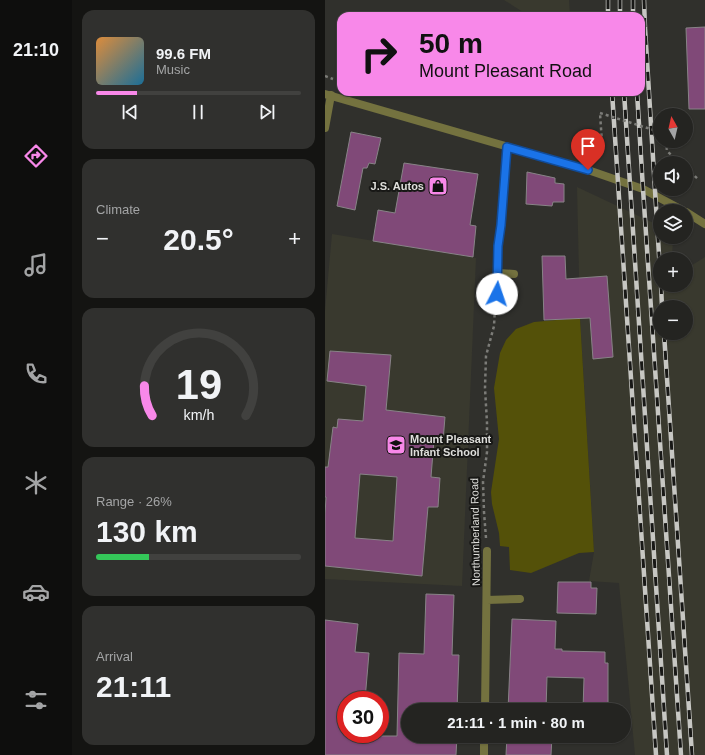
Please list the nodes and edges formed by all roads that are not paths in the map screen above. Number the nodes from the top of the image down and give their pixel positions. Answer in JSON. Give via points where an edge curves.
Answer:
{"nodes":[{"id":1,"x":328,"y":94,"type":"edge"},
{"id":2,"x":325,"y":128,"type":"edge"},
{"id":3,"x":507,"y":147,"type":"junction"},
{"id":4,"x":671,"y":204,"type":"edge"},
{"id":5,"x":693,"y":217,"type":"edge"},
{"id":6,"x":705,"y":224,"type":"edge"},
{"id":7,"x":498,"y":273,"type":"junction"},
{"id":8,"x":514,"y":274,"type":"dead end"},
{"id":9,"x":497,"y":294,"type":"road end"},
{"id":10,"x":487,"y":550,"type":"road end"},
{"id":11,"x":520,"y":599,"type":"dead end"},
{"id":12,"x":487,"y":600,"type":"junction"},
{"id":13,"x":485,"y":703,"type":"edge"},
{"id":14,"x":484,"y":743,"type":"edge"},
{"id":15,"x":484,"y":755,"type":"edge"}],
"edges":[{"from":1,"to":2,"type":"street"},
{"from":1,"to":3,"type":"street"},
{"from":3,"to":4,"type":"street","via":[[617,180]]},
{"from":3,"to":7,"type":"street"},
{"from":5,"to":6,"type":"street"},
{"from":7,"to":8,"type":"street"},
{"from":7,"to":9,"type":"street"},
{"from":10,"to":12,"type":"street","name":"Northumberland Road"},
{"from":11,"to":12,"type":"street","name":"Northumberland Road"},
{"from":12,"to":13,"type":"street","name":"Northumberland Road"},
{"from":14,"to":15,"type":"street"}]}
